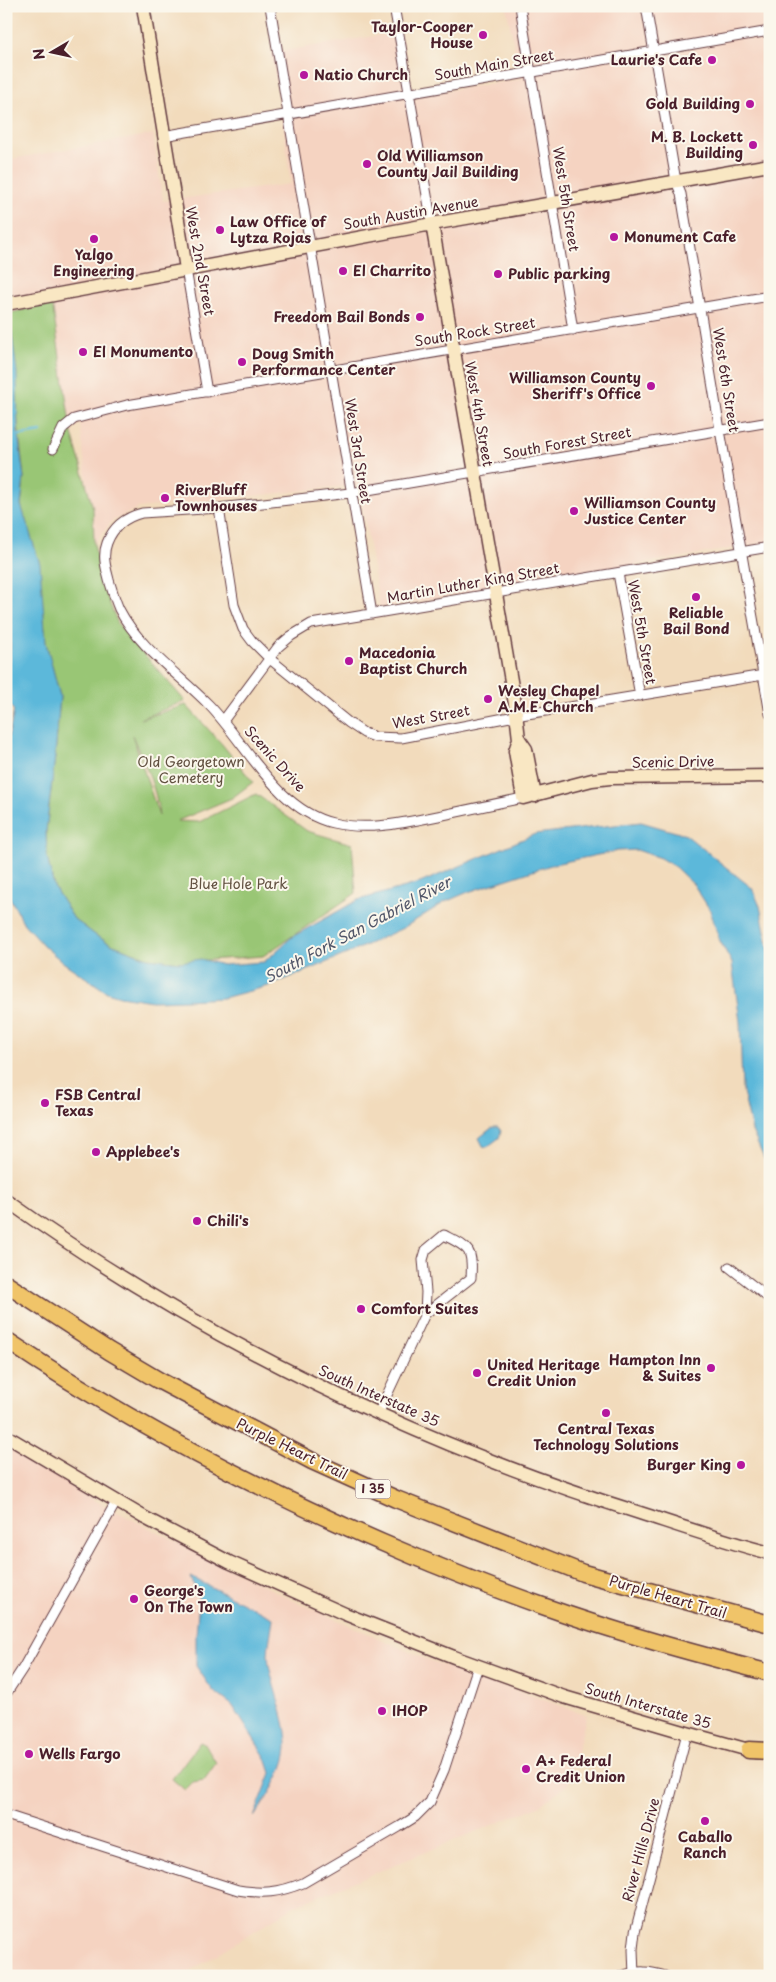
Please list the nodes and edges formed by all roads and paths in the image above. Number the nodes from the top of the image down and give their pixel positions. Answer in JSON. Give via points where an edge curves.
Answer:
{"nodes":[{"id":1,"x":143,"y":6,"type":"edge"},
{"id":2,"x":270,"y":6,"type":"edge"},
{"id":3,"x":394,"y":6,"type":"edge"},
{"id":4,"x":520,"y":6,"type":"edge"},
{"id":5,"x":646,"y":6,"type":"edge"},
{"id":6,"x":770,"y":31,"type":"edge"},
{"id":7,"x":654,"y":51,"type":"junction"},
{"id":8,"x":532,"y":72,"type":"junction"},
{"id":9,"x":408,"y":94,"type":"junction"},
{"id":10,"x":288,"y":114,"type":"junction"},
{"id":11,"x":163,"y":136,"type":"junction"},
{"id":12,"x":770,"y":165,"type":"edge"},
{"id":13,"x":676,"y":181,"type":"junction"},
{"id":14,"x":553,"y":204,"type":"junction"},
{"id":15,"x":432,"y":224,"type":"junction"},
{"id":16,"x":311,"y":247,"type":"junction"},
{"id":17,"x":186,"y":269,"type":"junction"},
{"id":18,"x":770,"y":296,"type":"edge"},
{"id":19,"x":6,"y":304,"type":"edge"},
{"id":20,"x":700,"y":308,"type":"junction"},
{"id":21,"x":573,"y":330,"type":"junction"},
{"id":22,"x":453,"y":349,"type":"junction"},
{"id":23,"x":331,"y":371,"type":"junction"},
{"id":24,"x":207,"y":392,"type":"junction"},
{"id":25,"x":770,"y":422,"type":"edge"},
{"id":26,"x":720,"y":430,"type":"junction"},
{"id":27,"x":53,"y":449,"type":"dead end"},
{"id":28,"x":474,"y":472,"type":"junction"},
{"id":29,"x":350,"y":493,"type":"junction"},
{"id":30,"x":220,"y":508,"type":"junction"},
{"id":31,"x":770,"y":547,"type":"edge"},
{"id":32,"x":741,"y":552,"type":"junction"},
{"id":33,"x":618,"y":573,"type":"junction"},
{"id":34,"x":496,"y":594,"type":"junction"},
{"id":35,"x":372,"y":614,"type":"junction"},
{"id":36,"x":270,"y":659,"type":"junction"},
{"id":37,"x":766,"y":675,"type":"edge"},
{"id":38,"x":640,"y":696,"type":"junction"},
{"id":39,"x":770,"y":714,"type":"edge"},
{"id":40,"x":515,"y":716,"type":"junction"},
{"id":41,"x":223,"y":721,"type":"junction"},
{"id":42,"x":770,"y":776,"type":"edge"},
{"id":43,"x":529,"y":797,"type":"junction"},
{"id":44,"x":6,"y":1200,"type":"edge"},
{"id":45,"x":729,"y":1267,"type":"dead end"},
{"id":46,"x":6,"y":1284,"type":"edge"},
{"id":47,"x":770,"y":1299,"type":"edge"},
{"id":48,"x":425,"y":1314,"type":"junction"},
{"id":49,"x":6,"y":1340,"type":"edge"},
{"id":50,"x":378,"y":1414,"type":"junction"},
{"id":51,"x":6,"y":1436,"type":"edge"},
{"id":52,"x":116,"y":1502,"type":"junction"},
{"id":53,"x":770,"y":1544,"type":"edge"},
{"id":54,"x":753,"y":1549,"type":"junction"},
{"id":55,"x":770,"y":1553,"type":"edge"},
{"id":56,"x":770,"y":1624,"type":"edge"},
{"id":57,"x":478,"y":1666,"type":"junction"},
{"id":58,"x":770,"y":1673,"type":"edge"},
{"id":59,"x":6,"y":1694,"type":"edge"},
{"id":60,"x":687,"y":1733,"type":"junction"},
{"id":61,"x":749,"y":1750,"type":"joint"},
{"id":62,"x":770,"y":1753,"type":"edge"},
{"id":63,"x":6,"y":1815,"type":"edge"},
{"id":64,"x":634,"y":1974,"type":"edge"},
{"id":65,"x":622,"y":1976,"type":"edge"},
{"id":66,"x":666,"y":1976,"type":"edge"}],
"edges":[{"from":1,"to":11,"type":"main road","name":"West 2nd Street"},
{"from":2,"to":10,"type":"street","name":"West 3rd Street"},
{"from":3,"to":9,"type":"street","name":"West 4th Street"},
{"from":4,"to":8,"type":"street","name":"West 5th Street"},
{"from":5,"to":7,"type":"street","name":"West 6th Street"},
{"from":6,"to":7,"type":"street","name":"South Main Street"},
{"from":7,"to":8,"type":"street","name":"South Main Street"},
{"from":7,"to":13,"type":"street","name":"West 6th Street"},
{"from":8,"to":9,"type":"street","name":"South Main Street"},
{"from":8,"to":14,"type":"street","name":"West 5th Street"},
{"from":9,"to":10,"type":"street","name":"South Main Street"},
{"from":9,"to":15,"type":"street","name":"West 4th Street"},
{"from":10,"to":11,"type":"street","name":"South Main Street"},
{"from":10,"to":16,"type":"street","name":"West 3rd Street"},
{"from":11,"to":17,"type":"main road","name":"West 2nd Street"},
{"from":12,"to":13,"type":"main road","name":"South Austin Avenue"},
{"from":13,"to":14,"type":"main road","name":"South Austin Avenue"},
{"from":13,"to":20,"type":"street","name":"West 6th Street"},
{"from":14,"to":15,"type":"main road","name":"South Austin Avenue"},
{"from":14,"to":21,"type":"street","name":"West 5th Street"},
{"from":15,"to":16,"type":"main road","name":"South Austin Avenue"},
{"from":15,"to":22,"type":"main road","name":"West 4th Street"},
{"from":16,"to":17,"type":"main road","name":"South Austin Avenue"},
{"from":16,"to":23,"type":"street","name":"West 3rd Street"},
{"from":17,"to":19,"type":"main road","name":"South Austin Avenue"},
{"from":17,"to":24,"type":"street","name":"West 2nd Street"},
{"from":18,"to":20,"type":"street","name":"South Rock Street"},
{"from":20,"to":21,"type":"street","name":"South Rock Street"},
{"from":20,"to":26,"type":"street","name":"West 6th Street"},
{"from":21,"to":22,"type":"street","name":"South Rock Street"},
{"from":22,"to":23,"type":"street","name":"South Rock Street"},
{"from":22,"to":28,"type":"main road","name":"West 4th Street"},
{"from":23,"to":24,"type":"street","name":"South Rock Street"},
{"from":23,"to":29,"type":"street","name":"West 3rd Street"},
{"from":24,"to":27,"type":"street","name":"South Rock Street","via":[[127,404],[74,419],[63,428]]},
{"from":25,"to":26,"type":"street","name":"South Forest Street"},
{"from":26,"to":28,"type":"street","name":"South Forest Street"},
{"from":26,"to":32,"type":"street","name":"West 6th Street"},
{"from":28,"to":29,"type":"street","name":"South Forest Street"},
{"from":28,"to":34,"type":"main road","name":"West 4th Street"},
{"from":29,"to":30,"type":"street","name":"South Forest Street"},
{"from":29,"to":35,"type":"street","name":"West 3rd Street"},
{"from":30,"to":36,"type":"street","via":[[238,618],[252,641]]},
{"from":30,"to":41,"type":"street","name":"Scenic Drive","via":[[132,516],[114,529],[104,556],[124,617],[153,652]]},
{"from":31,"to":32,"type":"street","name":"Martin Luther King Street"},
{"from":32,"to":33,"type":"street","name":"Martin Luther King Street"},
{"from":32,"to":37,"type":"street","name":"West 6th Street"},
{"from":33,"to":34,"type":"street","name":"Martin Luther King Street"},
{"from":33,"to":38,"type":"street","name":"West 5th Street"},
{"from":34,"to":35,"type":"street","name":"Martin Luther King Street"},
{"from":34,"to":40,"type":"main road","name":"West 4th Street"},
{"from":35,"to":36,"type":"street","name":"Martin Luther King Street","via":[[311,624],[278,647]]},
{"from":36,"to":40,"type":"street","name":"West Street","via":[[349,723],[375,737],[401,738]]},
{"from":36,"to":41,"type":"street","name":"Martin Luther King Street"},
{"from":37,"to":38,"type":"street","name":"West Street"},
{"from":37,"to":39,"type":"street","name":"West 6th Street"},
{"from":38,"to":40,"type":"street","name":"West Street"},
{"from":40,"to":43,"type":"main road","name":"West 4th Street","via":[[518,739],[526,749]]},
{"from":41,"to":43,"type":"street","name":"Scenic Drive","via":[[268,778],[299,806],[331,823],[366,827],[384,825]]},
{"from":42,"to":43,"type":"main road","name":"Scenic Drive","via":[[610,778]]},
{"from":44,"to":50,"type":"main road","name":"South Interstate 35","via":[[58,1237],[210,1330]]},
{"from":45,"to":47,"type":"street"},
{"from":46,"to":56,"type":"highway","name":"Purple Heart Trail","number":"I 35","via":[[158,1380],[304,1457],[396,1499],[583,1573]]},
{"from":48,"to":48,"type":"street","via":[[470,1278],[471,1257],[467,1247],[444,1235],[426,1250],[423,1260]]},
{"from":48,"to":50,"type":"street"},
{"from":49,"to":58,"type":"highway","via":[[165,1438],[344,1527],[538,1605]]},
{"from":50,"to":54,"type":"main road","name":"South Interstate 35","via":[[547,1483]]},
{"from":51,"to":52,"type":"main road","name":"South Interstate 35"},
{"from":52,"to":57,"type":"main road","name":"South Interstate 35","via":[[238,1566],[345,1614]]},
{"from":52,"to":59,"type":"street"},
{"from":53,"to":54,"type":"street"},
{"from":54,"to":55,"type":"main road","name":"South Interstate 35"},
{"from":57,"to":60,"type":"main road","name":"South Interstate 35","via":[[564,1697]]},
{"from":57,"to":63,"type":"street","via":[[444,1770],[424,1809],[399,1827],[286,1890],[271,1893],[238,1890]]},
{"from":60,"to":61,"type":"main road","name":"South Interstate 35"},
{"from":60,"to":64,"type":"street","name":"River Hills Drive","via":[[635,1932],[632,1949]]},
{"from":61,"to":62,"type":"highway"},
{"from":64,"to":65,"type":"street"},
{"from":64,"to":66,"type":"street","via":[[651,1971]]}]}
